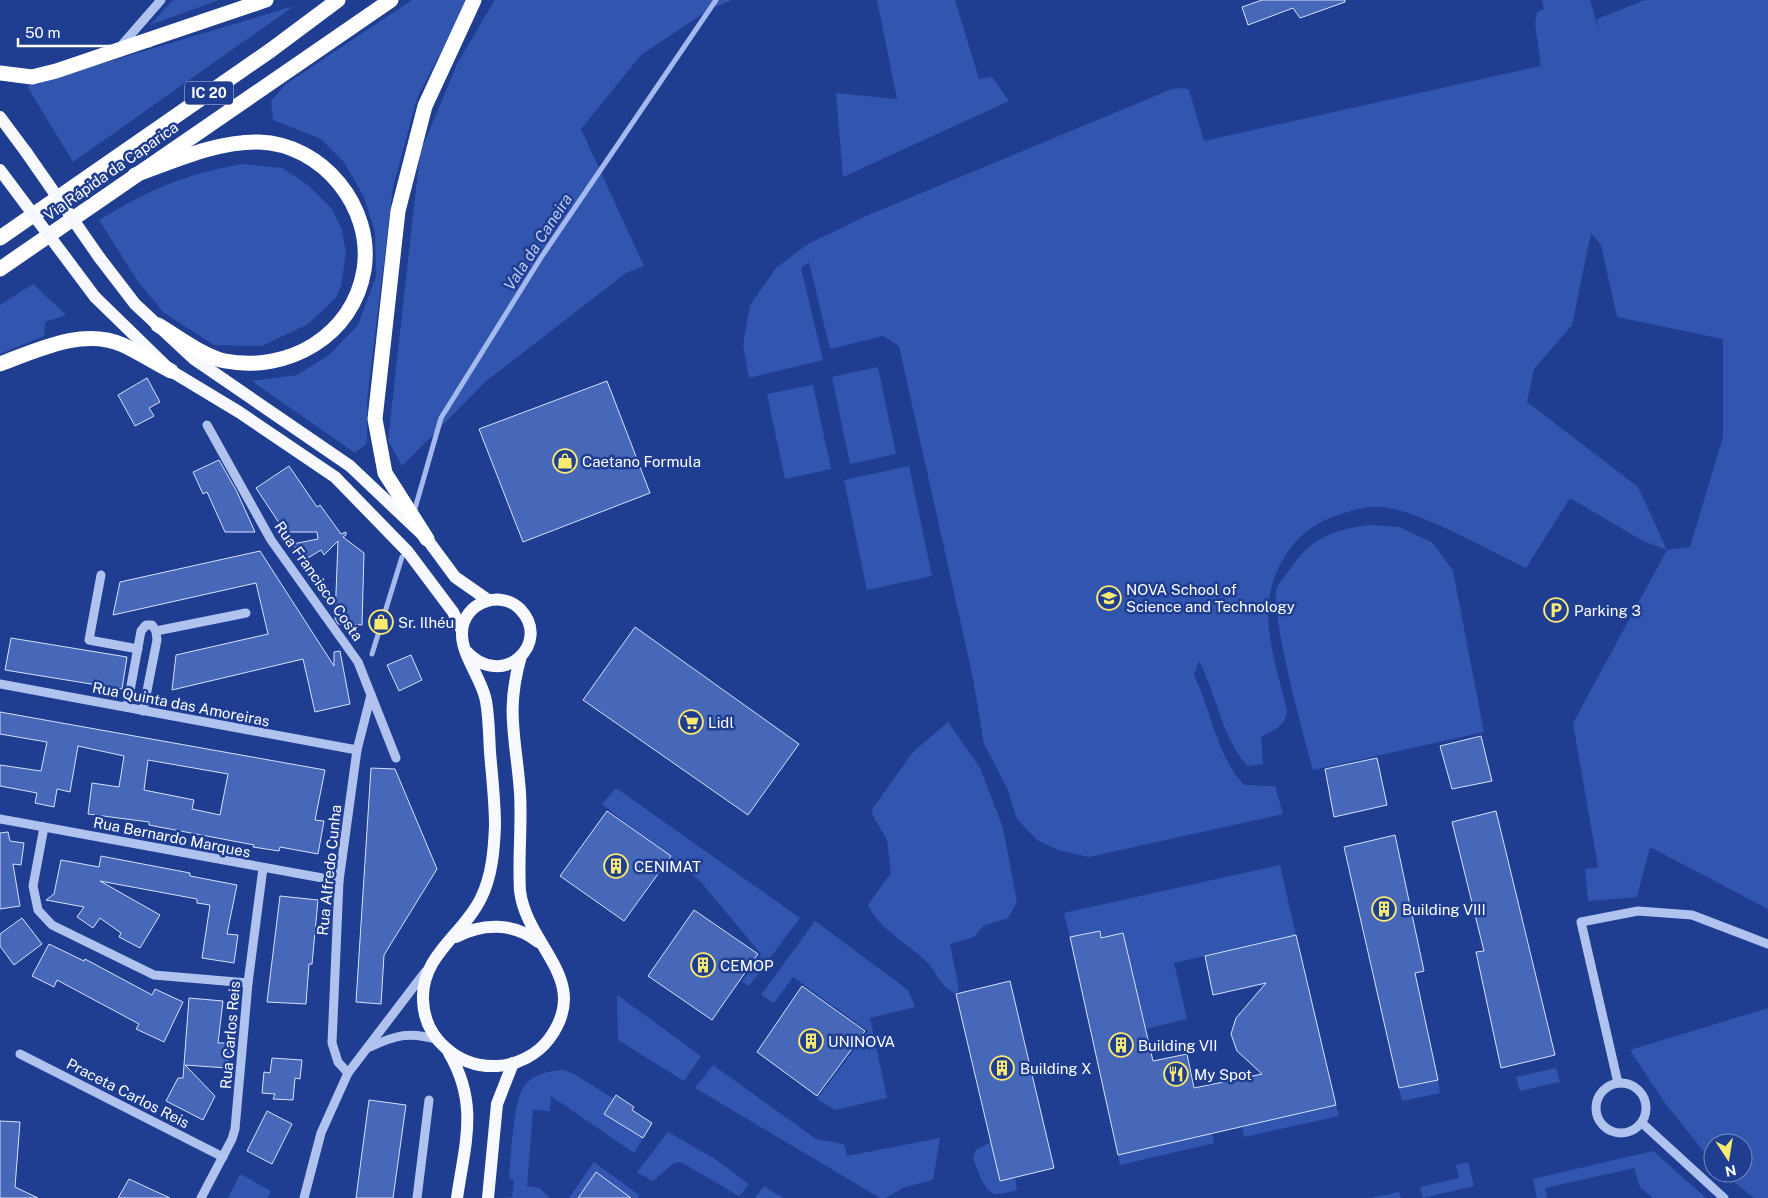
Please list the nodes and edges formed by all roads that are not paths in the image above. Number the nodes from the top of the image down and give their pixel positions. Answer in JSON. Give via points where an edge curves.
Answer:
{"nodes":[{"id":1,"x":161,"y":0,"type":"edge"},
{"id":2,"x":266,"y":0,"type":"edge"},
{"id":3,"x":338,"y":0,"type":"edge"},
{"id":4,"x":391,"y":0,"type":"edge"},
{"id":5,"x":474,"y":0,"type":"edge"},
{"id":6,"x":116,"y":51,"type":"junction"},
{"id":7,"x":0,"y":73,"type":"edge"},
{"id":8,"x":0,"y":117,"type":"edge"},
{"id":9,"x":0,"y":170,"type":"edge"},
{"id":10,"x":135,"y":174,"type":"junction"},
{"id":11,"x":0,"y":238,"type":"edge"},
{"id":12,"x":0,"y":269,"type":"edge"},
{"id":13,"x":158,"y":325,"type":"junction"},
{"id":14,"x":0,"y":364,"type":"edge"},
{"id":15,"x":171,"y":371,"type":"junction"},
{"id":16,"x":208,"y":425,"type":"dead end"},
{"id":17,"x":427,"y":539,"type":"junction"},
{"id":18,"x":101,"y":575,"type":"dead end"},
{"id":19,"x":488,"y":600,"type":"junction"},
{"id":20,"x":246,"y":612,"type":"dead end"},
{"id":21,"x":462,"y":630,"type":"junction"},
{"id":22,"x":156,"y":631,"type":"junction"},
{"id":23,"x":138,"y":648,"type":"junction"},
{"id":24,"x":466,"y":651,"type":"junction"},
{"id":25,"x":521,"y":656,"type":"junction"},
{"id":26,"x":0,"y":684,"type":"edge"},
{"id":27,"x":371,"y":695,"type":"junction"},
{"id":28,"x":127,"y":708,"type":"junction"},
{"id":29,"x":143,"y":711,"type":"junction"},
{"id":30,"x":357,"y":750,"type":"junction"},
{"id":31,"x":396,"y":758,"type":"dead end"},
{"id":32,"x":0,"y":819,"type":"edge"},
{"id":33,"x":44,"y":827,"type":"junction"},
{"id":34,"x":263,"y":868,"type":"junction"},
{"id":35,"x":339,"y":881,"type":"junction"},
{"id":36,"x":453,"y":939,"type":"junction"},
{"id":37,"x":1768,"y":944,"type":"edge"},
{"id":38,"x":543,"y":947,"type":"junction"},
{"id":39,"x":433,"y":959,"type":"junction"},
{"id":40,"x":248,"y":983,"type":"junction"},
{"id":41,"x":438,"y":1040,"type":"junction"},
{"id":42,"x":367,"y":1049,"type":"junction"},
{"id":43,"x":448,"y":1050,"type":"junction"},
{"id":44,"x":20,"y":1054,"type":"dead end"},
{"id":45,"x":513,"y":1063,"type":"junction"},
{"id":46,"x":348,"y":1074,"type":"junction"},
{"id":47,"x":1618,"y":1083,"type":"junction"},
{"id":48,"x":429,"y":1100,"type":"dead end"},
{"id":49,"x":1642,"y":1123,"type":"junction"},
{"id":50,"x":223,"y":1157,"type":"junction"},
{"id":51,"x":201,"y":1198,"type":"edge"},
{"id":52,"x":304,"y":1198,"type":"edge"},
{"id":53,"x":417,"y":1198,"type":"edge"},
{"id":54,"x":457,"y":1198,"type":"edge"},
{"id":55,"x":488,"y":1198,"type":"edge"},
{"id":56,"x":1724,"y":1198,"type":"edge"}],
"edges":[{"from":1,"to":6,"type":"street"},
{"from":2,"to":6,"type":"highway"},
{"from":3,"to":11,"type":"highway","name":"Via Rápida da Caparica","number":"IC 20"},
{"from":4,"to":10,"type":"highway","name":"Via Rápida da Caparica","number":"IC 20"},
{"from":5,"to":17,"type":"highway","via":[[425,106],[398,211],[375,419],[385,474]]},
{"from":6,"to":7,"type":"highway","via":[[32,77]]},
{"from":8,"to":13,"type":"main road","bridge":true,"via":[[99,258],[135,304]]},
{"from":9,"to":15,"type":"main road","bridge":true,"via":[[95,297]]},
{"from":10,"to":12,"type":"highway","name":"Via Rápida da Caparica","number":"IC 20"},
{"from":10,"to":13,"type":"highway","via":[[218,147],[259,142],[289,147],[330,172],[347,193],[360,221],[364,269],[358,293],[346,315],[328,335],[306,351],[255,364],[223,360]]},
{"from":13,"to":17,"type":"main road","via":[[194,359],[350,466]]},
{"from":14,"to":15,"type":"highway","via":[[53,344],[78,339],[106,340]]},
{"from":15,"to":21,"type":"main road","via":[[240,412],[335,477],[408,552],[453,612]]},
{"from":16,"to":27,"type":"street","name":"Rua Francisco Costa","via":[[271,540],[358,662]]},
{"from":17,"to":19,"type":"main road","via":[[455,577]]},
{"from":18,"to":23,"type":"street","via":[[89,640]]},
{"from":19,"to":21,"type":"main road","via":[[470,611]]},
{"from":19,"to":25,"type":"main road","via":[[509,602],[526,617],[530,640]]},
{"from":20,"to":22,"type":"street"},
{"from":21,"to":24,"type":"main road"},
{"from":22,"to":23,"type":"street","via":[[152,625],[146,625],[141,631]]},
{"from":22,"to":29,"type":"street"},
{"from":23,"to":28,"type":"street"},
{"from":24,"to":25,"type":"main road","via":[[484,666],[496,668],[508,666]]},
{"from":24,"to":36,"type":"main road","via":[[486,699],[495,826],[486,887],[472,914]]},
{"from":25,"to":38,"type":"main road","via":[[513,683],[511,714],[520,790],[520,891],[527,919]]},
{"from":26,"to":28,"type":"street","name":"Rua Quinta das Amoreiras"},
{"from":27,"to":30,"type":"street","name":"Rua Alfredo Cunha"},
{"from":27,"to":31,"type":"street","name":"Rua Francisco Costa"},
{"from":28,"to":29,"type":"street","name":"Rua Quinta das Amoreiras"},
{"from":29,"to":30,"type":"street","name":"Rua Quinta das Amoreiras"},
{"from":30,"to":35,"type":"street","name":"Rua Alfredo Cunha"},
{"from":32,"to":33,"type":"street","name":"Rua Bernardo Marques"},
{"from":33,"to":34,"type":"street","name":"Rua Bernardo Marques"},
{"from":33,"to":40,"type":"street","via":[[33,886],[38,910],[52,925],[154,975]]},
{"from":34,"to":35,"type":"street","name":"Rua Bernardo Marques"},
{"from":34,"to":40,"type":"street","name":"Rua Carlos Reis"},
{"from":35,"to":46,"type":"street","name":"Rua Alfredo Cunha","via":[[332,1043],[338,1062]]},
{"from":36,"to":38,"type":"main road","via":[[478,928],[506,927],[533,938]]},
{"from":36,"to":39,"type":"main road"},
{"from":37,"to":47,"type":"street","via":[[1692,915],[1638,911],[1581,922]]},
{"from":38,"to":45,"type":"main road","via":[[559,970],[562,1010],[545,1044],[525,1059]]},
{"from":39,"to":41,"type":"main road","via":[[425,979],[423,1000],[428,1021]]},
{"from":39,"to":42,"type":"street"},
{"from":40,"to":50,"type":"street","name":"Rua Carlos Reis","via":[[235,1129]]},
{"from":41,"to":42,"type":"street","via":[[402,1034]]},
{"from":41,"to":43,"type":"main road"},
{"from":42,"to":46,"type":"street"},
{"from":43,"to":45,"type":"main road","via":[[474,1064]]},
{"from":43,"to":54,"type":"main road","via":[[459,1069],[468,1103]]},
{"from":44,"to":50,"type":"street","name":"Praceta Carlos Reis"},
{"from":45,"to":55,"type":"main road","via":[[497,1104]]},
{"from":46,"to":52,"type":"street","via":[[322,1133]]},
{"from":47,"to":49,"type":"street","via":[[1634,1086],[1645,1099],[1647,1107]]},
{"from":47,"to":49,"type":"street","via":[[1603,1091],[1598,1098],[1596,1114],[1600,1123],[1616,1133],[1635,1130]]},
{"from":48,"to":53,"type":"street"},
{"from":49,"to":56,"type":"street"},
{"from":50,"to":51,"type":"street","name":"Rua Carlos Reis"}]}
